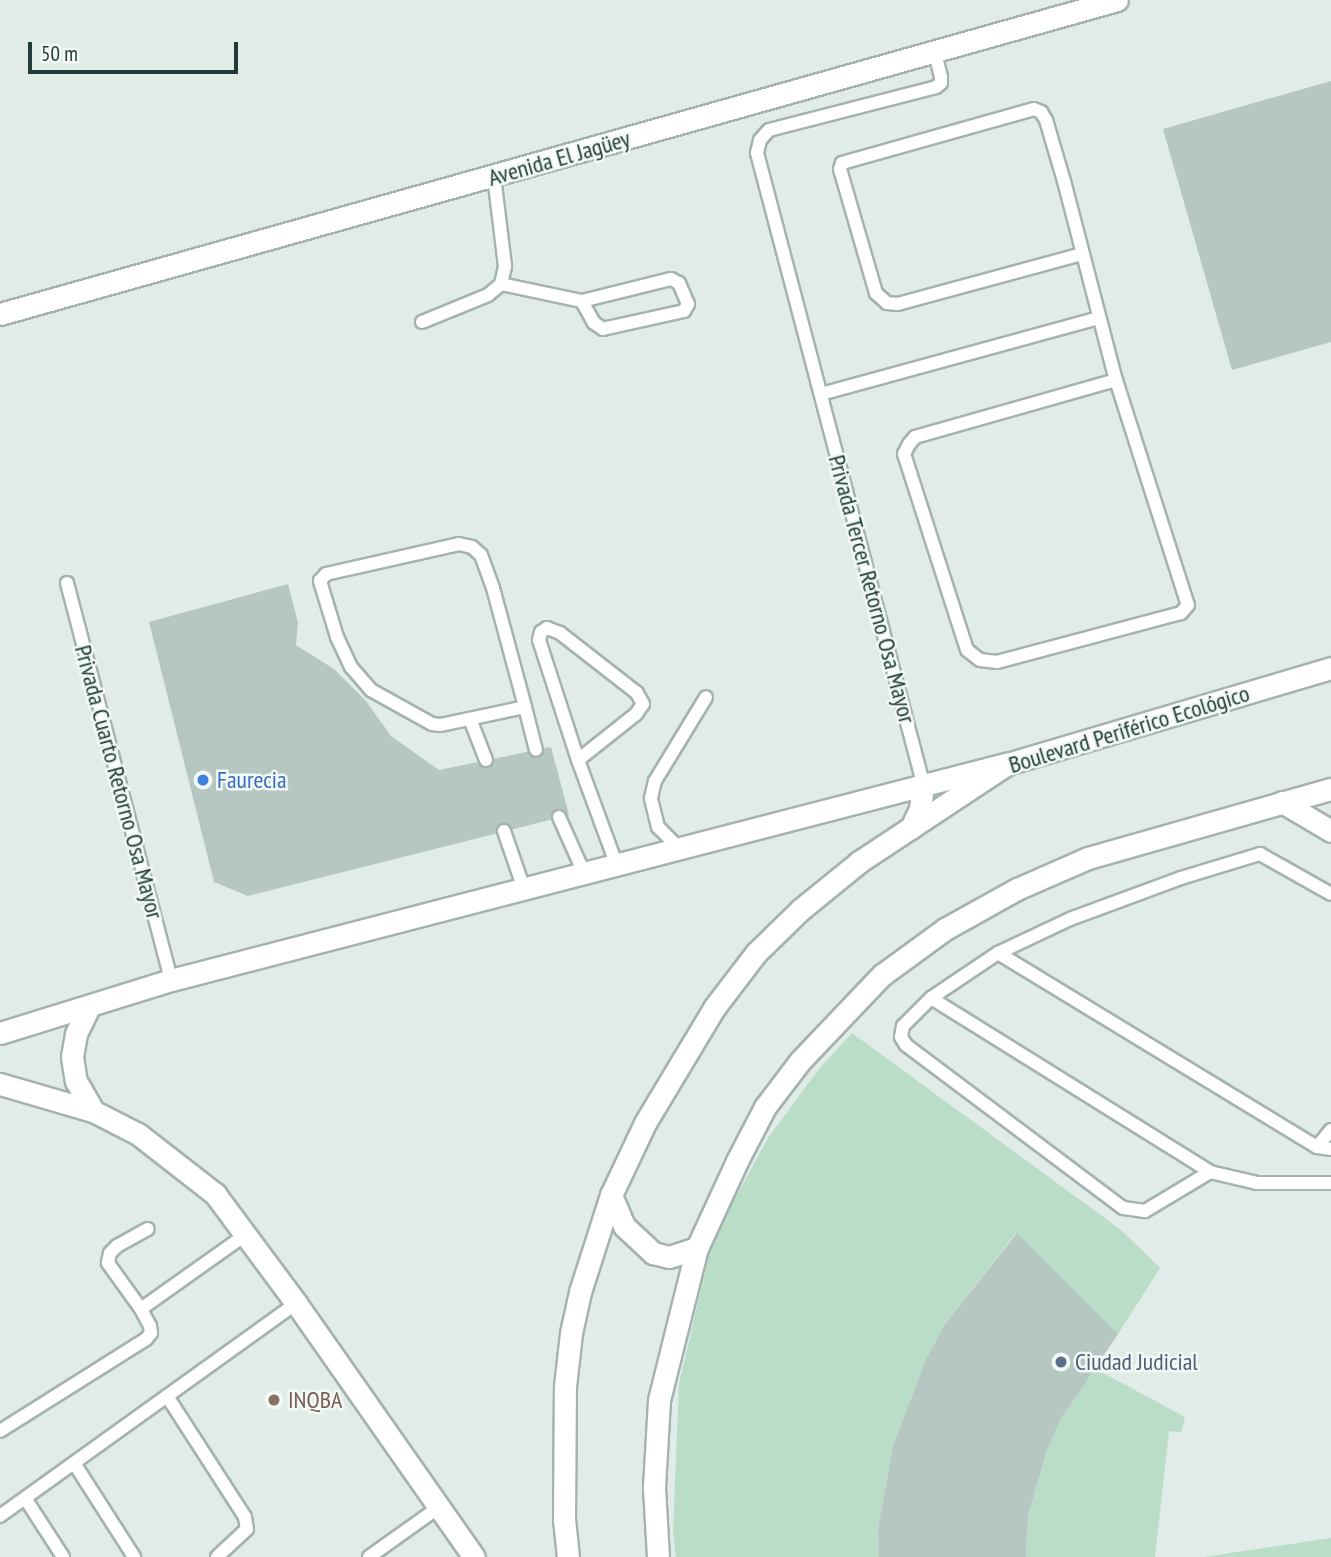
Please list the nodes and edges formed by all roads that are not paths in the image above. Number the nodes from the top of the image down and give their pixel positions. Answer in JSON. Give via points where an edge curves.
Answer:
{"nodes":[{"id":1,"x":1117,"y":0,"type":"edge"},
{"id":2,"x":934,"y":49,"type":"junction"},
{"id":3,"x":494,"y":177,"type":"junction"},
{"id":4,"x":1082,"y":254,"type":"junction"},
{"id":5,"x":501,"y":284,"type":"junction"},
{"id":6,"x":582,"y":301,"type":"junction"},
{"id":7,"x":0,"y":314,"type":"edge"},
{"id":8,"x":1098,"y":318,"type":"junction"},
{"id":9,"x":422,"y":322,"type":"dead end"},
{"id":10,"x":1116,"y":380,"type":"junction"},
{"id":11,"x":821,"y":394,"type":"junction"},
{"id":12,"x":67,"y":583,"type":"dead end"},
{"id":13,"x":1331,"y":668,"type":"edge"},
{"id":14,"x":706,"y":696,"type":"dead end"},
{"id":15,"x":525,"y":707,"type":"junction"},
{"id":16,"x":470,"y":719,"type":"junction"},
{"id":17,"x":536,"y":750,"type":"dead end"},
{"id":18,"x":486,"y":760,"type":"dead end"},
{"id":19,"x":578,"y":760,"type":"junction"},
{"id":20,"x":1007,"y":764,"type":"junction"},
{"id":21,"x":923,"y":783,"type":"junction"},
{"id":22,"x":1331,"y":789,"type":"edge"},
{"id":23,"x":1282,"y":802,"type":"junction"},
{"id":24,"x":559,"y":817,"type":"dead end"},
{"id":25,"x":911,"y":828,"type":"junction"},
{"id":26,"x":504,"y":831,"type":"dead end"},
{"id":27,"x":1331,"y":831,"type":"edge"},
{"id":28,"x":680,"y":848,"type":"junction"},
{"id":29,"x":617,"y":866,"type":"junction"},
{"id":30,"x":584,"y":873,"type":"junction"},
{"id":31,"x":524,"y":889,"type":"junction"},
{"id":32,"x":1331,"y":894,"type":"edge"},
{"id":33,"x":998,"y":953,"type":"junction"},
{"id":34,"x":171,"y":980,"type":"junction"},
{"id":35,"x":931,"y":998,"type":"junction"},
{"id":36,"x":89,"y":1007,"type":"junction"},
{"id":37,"x":0,"y":1033,"type":"edge"},
{"id":38,"x":0,"y":1084,"type":"edge"},
{"id":39,"x":93,"y":1111,"type":"junction"},
{"id":40,"x":1331,"y":1130,"type":"edge"},
{"id":41,"x":1317,"y":1147,"type":"junction"},
{"id":42,"x":1331,"y":1149,"type":"edge"},
{"id":43,"x":1210,"y":1172,"type":"junction"},
{"id":44,"x":1331,"y":1183,"type":"edge"},
{"id":45,"x":611,"y":1195,"type":"junction"},
{"id":46,"x":148,"y":1229,"type":"dead end"},
{"id":47,"x":245,"y":1235,"type":"junction"},
{"id":48,"x":697,"y":1248,"type":"junction"},
{"id":49,"x":296,"y":1303,"type":"junction"},
{"id":50,"x":141,"y":1308,"type":"junction"},
{"id":51,"x":167,"y":1396,"type":"junction"},
{"id":52,"x":0,"y":1431,"type":"edge"},
{"id":53,"x":74,"y":1463,"type":"junction"},
{"id":54,"x":25,"y":1498,"type":"junction"},
{"id":55,"x":439,"y":1507,"type":"junction"},
{"id":56,"x":0,"y":1516,"type":"edge"},
{"id":57,"x":64,"y":1557,"type":"edge"},
{"id":58,"x":134,"y":1557,"type":"edge"},
{"id":59,"x":217,"y":1557,"type":"edge"},
{"id":60,"x":369,"y":1557,"type":"edge"},
{"id":61,"x":474,"y":1557,"type":"edge"},
{"id":62,"x":568,"y":1557,"type":"edge"},
{"id":63,"x":658,"y":1557,"type":"edge"}],
"edges":[{"from":1,"to":2,"type":"street","name":"Avenida El Jagüey"},
{"from":2,"to":3,"type":"street","name":"Avenida El Jagüey"},
{"from":2,"to":11,"type":"lane","name":"Privada Tercer Retorno Osa Mayor","via":[[941,77],[936,87],[769,130],[760,140],[757,153]]},
{"from":3,"to":5,"type":"lane","via":[[505,266]]},
{"from":3,"to":7,"type":"street","name":"Avenida El Jagüey"},
{"from":4,"to":4,"type":"lane","via":[[898,304],[887,303],[876,293],[842,163],[1034,109],[1046,120]]},
{"from":4,"to":8,"type":"lane"},
{"from":5,"to":6,"type":"lane"},
{"from":5,"to":9,"type":"lane","via":[[488,295]]},
{"from":6,"to":6,"type":"lane","via":[[671,279],[679,283],[688,304],[684,311],[603,329],[594,323]]},
{"from":8,"to":10,"type":"lane"},
{"from":8,"to":11,"type":"lane"},
{"from":10,"to":10,"type":"lane","via":[[1186,610],[997,662],[980,660],[967,650],[904,454],[915,437]]},
{"from":11,"to":21,"type":"lane","name":"Privada Tercer Retorno Osa Mayor"},
{"from":12,"to":34,"type":"lane","name":"Privada Cuarto Retorno Osa Mayor"},
{"from":13,"to":20,"type":"street","name":"Boulevard Periférico Ecológico"},
{"from":14,"to":28,"type":"lane","via":[[655,781],[650,798],[658,827]]},
{"from":15,"to":16,"type":"lane"},
{"from":15,"to":16,"type":"lane","via":[[493,588],[481,555],[472,547],[460,544],[326,574],[320,581],[322,592],[337,637],[359,678],[371,690],[432,723]]},
{"from":15,"to":17,"type":"lane"},
{"from":16,"to":18,"type":"lane"},
{"from":19,"to":19,"type":"lane","via":[[643,704],[637,693],[560,633],[547,628],[539,640]]},
{"from":19,"to":29,"type":"lane"},
{"from":20,"to":21,"type":"street"},
{"from":20,"to":25,"type":"street","name":"Boulevard Periférico Ecológico"},
{"from":21,"to":25,"type":"street","via":[[920,808]]},
{"from":21,"to":28,"type":"street"},
{"from":22,"to":23,"type":"street"},
{"from":23,"to":27,"type":"street"},
{"from":23,"to":48,"type":"street","via":[[1088,858],[1017,889],[946,929],[881,975],[800,1061],[765,1107]]},
{"from":24,"to":30,"type":"lane"},
{"from":25,"to":45,"type":"street","name":"Boulevard Periférico Ecológico","via":[[830,886],[756,953],[714,1008],[645,1123]]},
{"from":26,"to":31,"type":"lane"},
{"from":28,"to":29,"type":"street"},
{"from":29,"to":30,"type":"street"},
{"from":30,"to":31,"type":"street"},
{"from":31,"to":34,"type":"street"},
{"from":32,"to":33,"type":"lane","via":[[1260,854],[1070,919]]},
{"from":33,"to":35,"type":"lane"},
{"from":33,"to":41,"type":"lane"},
{"from":34,"to":36,"type":"street"},
{"from":35,"to":43,"type":"lane"},
{"from":35,"to":43,"type":"lane","via":[[904,1026],[901,1037],[906,1045],[1124,1208],[1144,1211]]},
{"from":36,"to":37,"type":"street"},
{"from":36,"to":39,"type":"street","via":[[76,1034],[72,1057],[76,1081]]},
{"from":38,"to":39,"type":"street"},
{"from":39,"to":47,"type":"street","via":[[138,1134],[215,1194]]},
{"from":40,"to":41,"type":"lane"},
{"from":41,"to":42,"type":"lane"},
{"from":43,"to":44,"type":"lane","via":[[1257,1183]]},
{"from":45,"to":48,"type":"street","via":[[624,1226],[653,1253],[669,1257]]},
{"from":45,"to":62,"type":"street","name":"Boulevard Periférico Ecológico","via":[[571,1333],[565,1386]]},
{"from":46,"to":50,"type":"lane","via":[[117,1246],[108,1263]]},
{"from":47,"to":49,"type":"street"},
{"from":47,"to":50,"type":"lane"},
{"from":48,"to":63,"type":"street","via":[[659,1400],[654,1488]]},
{"from":49,"to":51,"type":"lane"},
{"from":49,"to":55,"type":"street"},
{"from":50,"to":52,"type":"lane","via":[[150,1326],[146,1339]]},
{"from":51,"to":53,"type":"lane"},
{"from":51,"to":59,"type":"lane","via":[[245,1517],[247,1530]]},
{"from":53,"to":54,"type":"lane"},
{"from":53,"to":58,"type":"lane"},
{"from":54,"to":56,"type":"lane"},
{"from":54,"to":57,"type":"lane"},
{"from":55,"to":60,"type":"lane"},
{"from":55,"to":61,"type":"street"}]}
